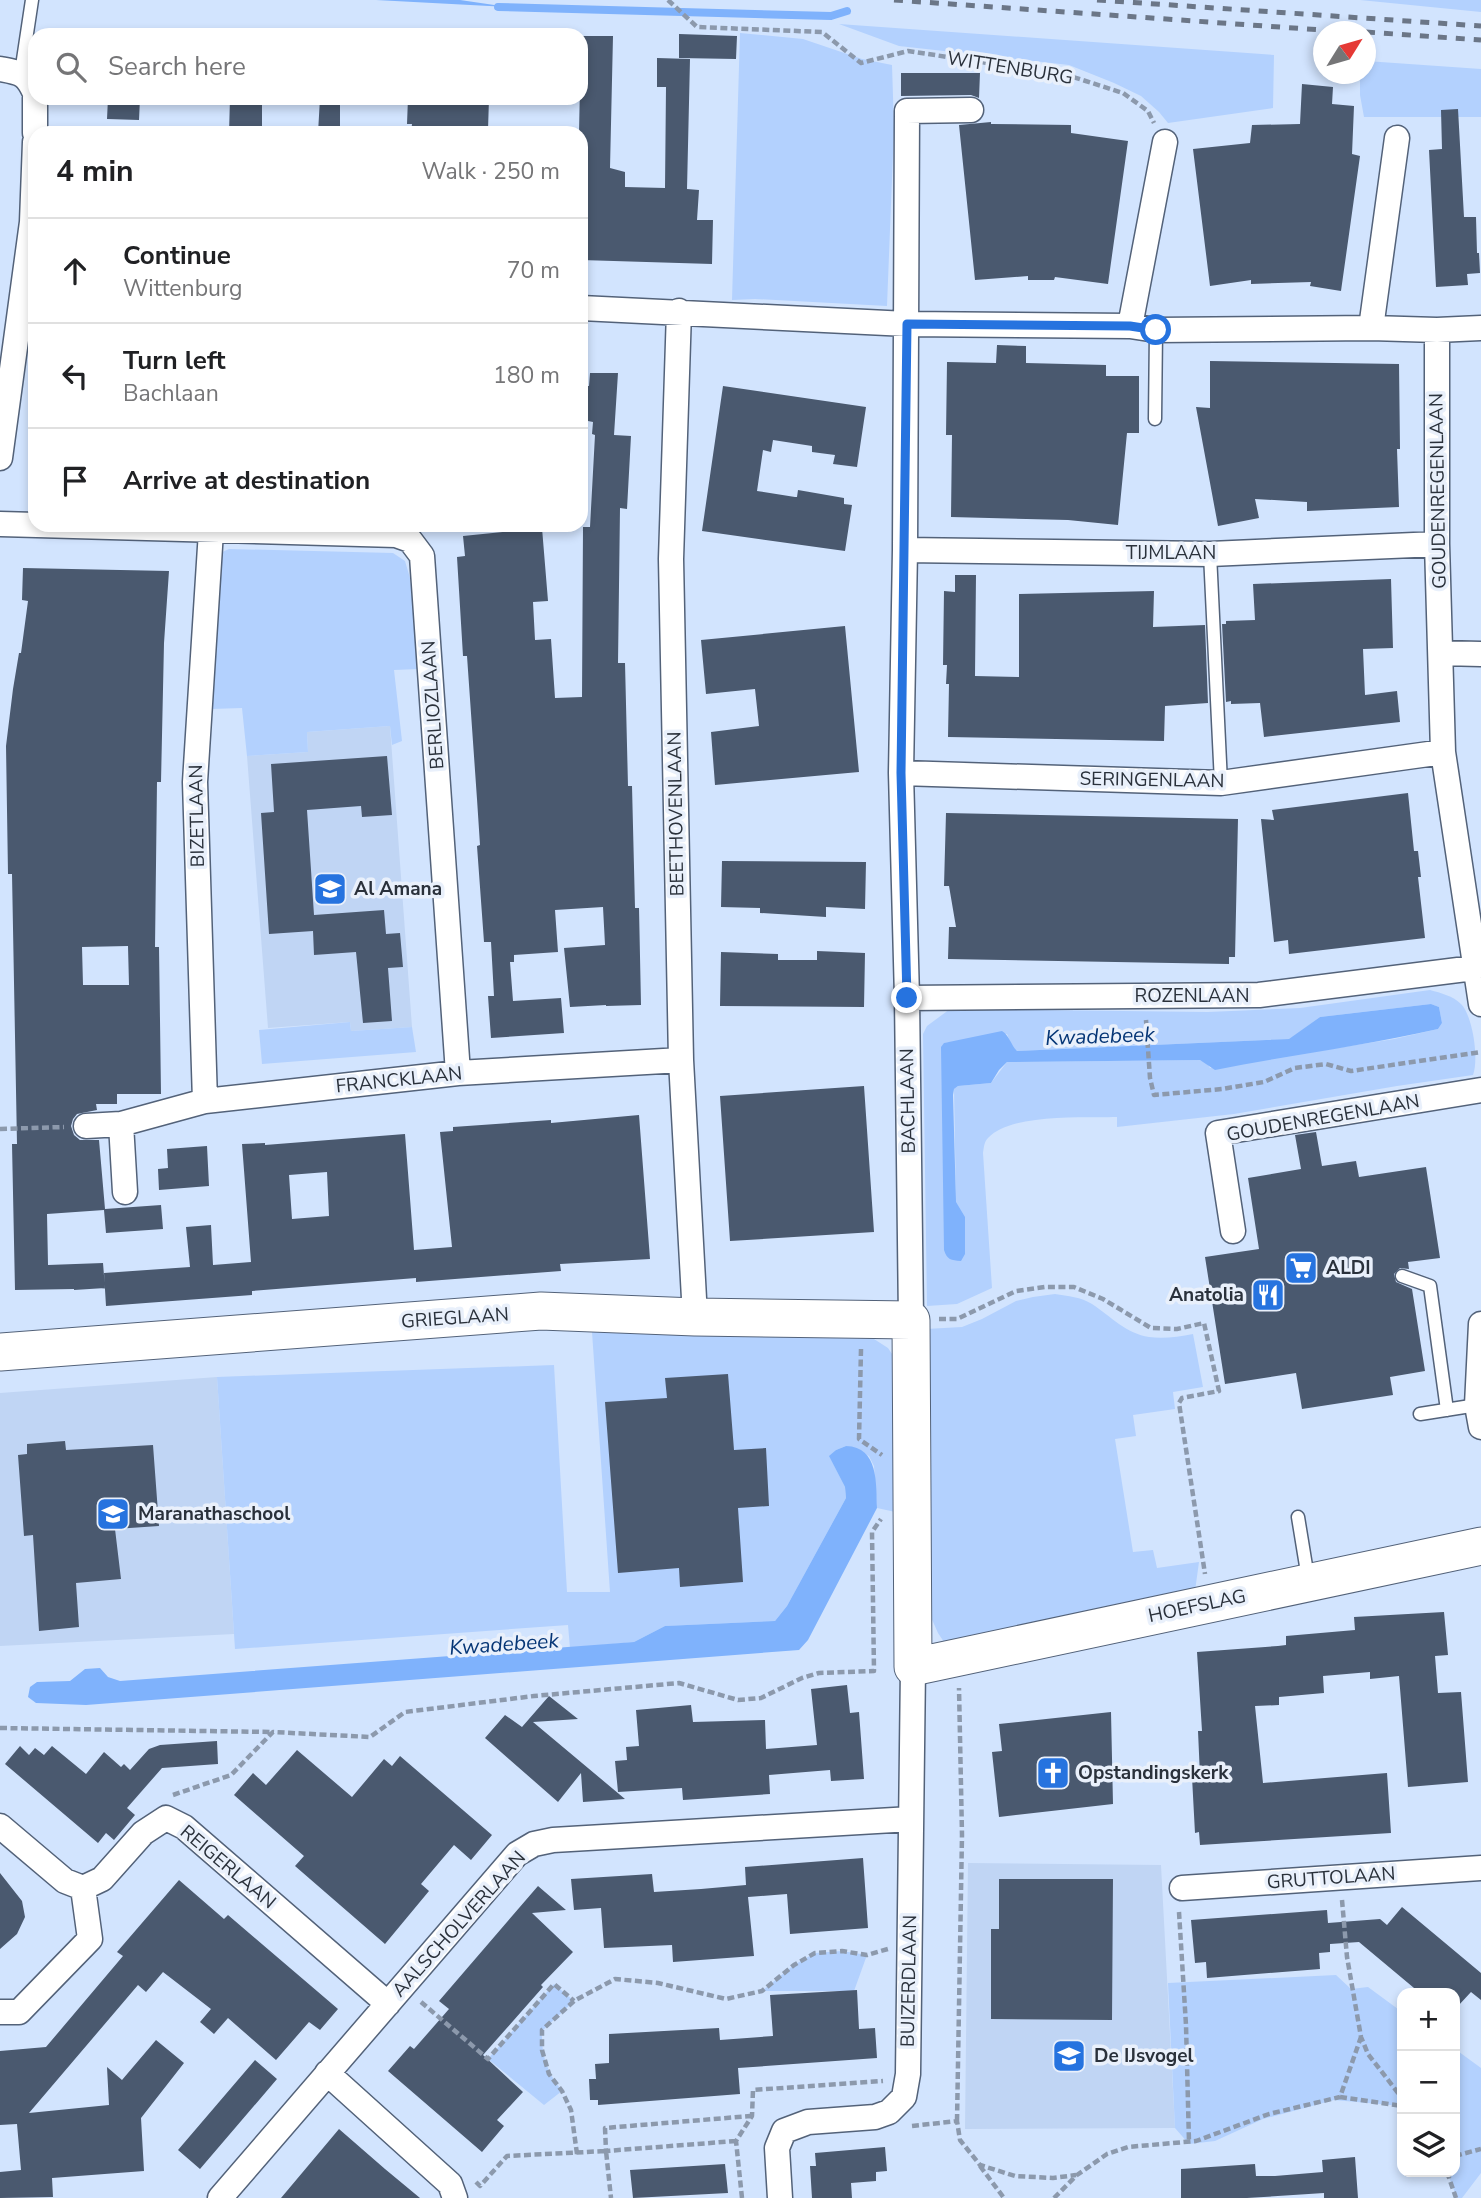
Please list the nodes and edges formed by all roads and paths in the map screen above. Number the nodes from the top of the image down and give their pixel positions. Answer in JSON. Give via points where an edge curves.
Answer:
{"nodes":[{"id":1,"x":32,"y":0,"type":"edge"},
{"id":2,"x":670,"y":1,"type":"edge"},
{"id":3,"x":10,"y":71,"type":"edge"},
{"id":4,"x":28,"y":80,"type":"edge"},
{"id":5,"x":35,"y":105,"type":"edge"},
{"id":6,"x":971,"y":110,"type":"dead end"},
{"id":7,"x":35,"y":126,"type":"edge"},
{"id":8,"x":1398,"y":138,"type":"dead end"},
{"id":9,"x":1165,"y":142,"type":"joint"},
{"id":10,"x":28,"y":297,"type":"edge"},
{"id":11,"x":588,"y":308,"type":"edge"},
{"id":12,"x":679,"y":311,"type":"junction"},
{"id":13,"x":907,"y":324,"type":"junction"},
{"id":14,"x":1130,"y":326,"type":"junction"},
{"id":15,"x":1371,"y":328,"type":"junction"},
{"id":16,"x":1481,"y":328,"type":"edge"},
{"id":17,"x":1156,"y":330,"type":"junction"},
{"id":18,"x":1437,"y":330,"type":"junction"},
{"id":19,"x":3,"y":410,"type":"edge"},
{"id":20,"x":1155,"y":419,"type":"dead end"},
{"id":21,"x":0,"y":458,"type":"edge"},
{"id":22,"x":0,"y":524,"type":"edge"},
{"id":23,"x":28,"y":525,"type":"edge"},
{"id":24,"x":211,"y":532,"type":"edge"},
{"id":25,"x":257,"y":532,"type":"edge"},
{"id":26,"x":1437,"y":544,"type":"junction"},
{"id":27,"x":905,"y":550,"type":"junction"},
{"id":28,"x":1210,"y":554,"type":"junction"},
{"id":29,"x":1441,"y":653,"type":"junction"},
{"id":30,"x":1481,"y":654,"type":"edge"},
{"id":31,"x":1443,"y":752,"type":"junction"},
{"id":32,"x":901,"y":773,"type":"junction"},
{"id":33,"x":1221,"y":783,"type":"junction"},
{"id":34,"x":1474,"y":968,"type":"junction"},
{"id":35,"x":907,"y":998,"type":"junction"},
{"id":36,"x":1481,"y":1004,"type":"edge"},
{"id":37,"x":1146,"y":1013,"type":"dead end"},
{"id":38,"x":1481,"y":1052,"type":"edge"},
{"id":39,"x":681,"y":1060,"type":"junction"},
{"id":40,"x":458,"y":1073,"type":"junction"},
{"id":41,"x":1481,"y":1090,"type":"edge"},
{"id":42,"x":205,"y":1101,"type":"junction"},
{"id":43,"x":121,"y":1124,"type":"junction"},
{"id":44,"x":86,"y":1126,"type":"joint"},
{"id":45,"x":0,"y":1129,"type":"edge"},
{"id":46,"x":125,"y":1192,"type":"dead end"},
{"id":47,"x":1233,"y":1231,"type":"dead end"},
{"id":48,"x":1402,"y":1276,"type":"dead end"},
{"id":49,"x":695,"y":1317,"type":"junction"},
{"id":50,"x":862,"y":1320,"type":"junction"},
{"id":51,"x":911,"y":1320,"type":"junction"},
{"id":52,"x":1481,"y":1324,"type":"edge"},
{"id":53,"x":0,"y":1352,"type":"edge"},
{"id":54,"x":1447,"y":1410,"type":"junction"},
{"id":55,"x":1420,"y":1414,"type":"dead end"},
{"id":56,"x":1479,"y":1416,"type":"edge"},
{"id":57,"x":885,"y":1458,"type":"dead end"},
{"id":58,"x":885,"y":1510,"type":"dead end"},
{"id":59,"x":1298,"y":1517,"type":"dead end"},
{"id":60,"x":1481,"y":1546,"type":"edge"},
{"id":61,"x":1309,"y":1582,"type":"junction"},
{"id":62,"x":1209,"y":1604,"type":"junction"},
{"id":63,"x":958,"y":1658,"type":"junction"},
{"id":64,"x":914,"y":1667,"type":"junction"},
{"id":65,"x":0,"y":1728,"type":"edge"},
{"id":66,"x":273,"y":1732,"type":"junction"},
{"id":67,"x":166,"y":1818,"type":"junction"},
{"id":68,"x":911,"y":1819,"type":"junction"},
{"id":69,"x":0,"y":1826,"type":"edge"},
{"id":70,"x":1481,"y":1868,"type":"edge"},
{"id":71,"x":1339,"y":1878,"type":"junction"},
{"id":72,"x":83,"y":1888,"type":"junction"},
{"id":73,"x":1182,"y":1888,"type":"joint"},
{"id":74,"x":892,"y":1948,"type":"dead end"},
{"id":75,"x":395,"y":1995,"type":"junction"},
{"id":76,"x":574,"y":2001,"type":"junction"},
{"id":77,"x":0,"y":2012,"type":"edge"},
{"id":78,"x":1361,"y":2037,"type":"junction"},
{"id":79,"x":327,"y":2073,"type":"junction"},
{"id":80,"x":889,"y":2078,"type":"dead end"},
{"id":81,"x":1397,"y":2092,"type":"edge"},
{"id":82,"x":1340,"y":2097,"type":"junction"},
{"id":83,"x":1397,"y":2105,"type":"edge"},
{"id":84,"x":751,"y":2116,"type":"junction"},
{"id":85,"x":874,"y":2118,"type":"junction"},
{"id":86,"x":957,"y":2122,"type":"junction"},
{"id":87,"x":736,"y":2141,"type":"junction"},
{"id":88,"x":1189,"y":2142,"type":"junction"},
{"id":89,"x":1481,"y":2149,"type":"edge"},
{"id":90,"x":606,"y":2151,"type":"junction"},
{"id":91,"x":577,"y":2154,"type":"junction"},
{"id":92,"x":1460,"y":2155,"type":"edge"},
{"id":93,"x":980,"y":2165,"type":"junction"},
{"id":94,"x":1077,"y":2175,"type":"junction"},
{"id":95,"x":1449,"y":2177,"type":"edge"},
{"id":96,"x":480,"y":2186,"type":"dead end"},
{"id":97,"x":220,"y":2198,"type":"edge"},
{"id":98,"x":455,"y":2198,"type":"edge"},
{"id":99,"x":611,"y":2198,"type":"edge"},
{"id":100,"x":741,"y":2198,"type":"edge"},
{"id":101,"x":780,"y":2198,"type":"edge"},
{"id":102,"x":1004,"y":2198,"type":"edge"},
{"id":103,"x":1054,"y":2198,"type":"edge"},
{"id":104,"x":1456,"y":2198,"type":"edge"}],
"edges":[{"from":1,"to":3,"type":"lane"},
{"from":2,"to":9,"type":"path","name":"WITTENBURG","via":[[697,27],[822,33],[861,63],[908,51],[1067,75],[1123,93],[1147,111]]},
{"from":3,"to":4,"type":"street"},
{"from":5,"to":7,"type":"street"},
{"from":6,"to":13,"type":"street","via":[[907,111]]},
{"from":8,"to":15,"type":"street"},
{"from":9,"to":14,"type":"street"},
{"from":10,"to":19,"type":"street"},
{"from":11,"to":12,"type":"street"},
{"from":12,"to":13,"type":"street"},
{"from":12,"to":39,"type":"street","name":"BEETHOVENLAAN","via":[[671,559]]},
{"from":13,"to":14,"type":"street"},
{"from":13,"to":27,"type":"street","name":"BACHLAAN"},
{"from":14,"to":17,"type":"street"},
{"from":15,"to":17,"type":"street"},
{"from":15,"to":18,"type":"street"},
{"from":16,"to":18,"type":"street"},
{"from":17,"to":20,"type":"lane"},
{"from":18,"to":26,"type":"street","name":"GOUDENREGENLAAN"},
{"from":19,"to":21,"type":"street"},
{"from":22,"to":23,"type":"street","name":"BERLIOZLAAN"},
{"from":24,"to":42,"type":"street","name":"BIZETLAAN","via":[[195,782]]},
{"from":25,"to":40,"type":"street","name":"BERLIOZLAAN","via":[[396,535],[410,540],[422,556]]},
{"from":26,"to":28,"type":"street","name":"TIJMLAAN"},
{"from":26,"to":29,"type":"street","name":"GOUDENREGENLAAN"},
{"from":27,"to":28,"type":"street","name":"TIJMLAAN"},
{"from":27,"to":32,"type":"street","name":"BACHLAAN"},
{"from":28,"to":33,"type":"lane"},
{"from":29,"to":30,"type":"street"},
{"from":29,"to":31,"type":"street","name":"GOUDENREGENLAAN"},
{"from":31,"to":33,"type":"street","name":"SERINGENLAAN"},
{"from":31,"to":34,"type":"street","name":"GOUDENREGENLAAN"},
{"from":32,"to":33,"type":"street","name":"SERINGENLAAN"},
{"from":32,"to":35,"type":"street","name":"BACHLAAN"},
{"from":34,"to":35,"type":"street","name":"ROZENLAAN","via":[[1259,995]]},
{"from":34,"to":36,"type":"street","name":"GOUDENREGENLAAN"},
{"from":35,"to":51,"type":"street","name":"BACHLAAN"},
{"from":37,"to":38,"type":"path","via":[[1154,1095],[1264,1082],[1295,1068],[1326,1064],[1351,1071]]},
{"from":39,"to":40,"type":"street","name":"FRANCKLAAN"},
{"from":39,"to":49,"type":"street","name":"BEETHOVENLAAN"},
{"from":40,"to":42,"type":"street","name":"FRANCKLAAN"},
{"from":41,"to":47,"type":"street","name":"GOUDENREGENLAAN","via":[[1218,1133]]},
{"from":42,"to":43,"type":"street","name":"FRANCKLAAN"},
{"from":43,"to":44,"type":"street","name":"FRANCKLAAN"},
{"from":43,"to":46,"type":"street"},
{"from":44,"to":45,"type":"path"},
{"from":48,"to":54,"type":"lane","via":[[1430,1286]]},
{"from":49,"to":50,"type":"street","name":"GRIEGLAAN"},
{"from":49,"to":53,"type":"street","name":"GRIEGLAAN","via":[[541,1311]]},
{"from":50,"to":51,"type":"street","name":"GRIEGLAAN"},
{"from":50,"to":57,"type":"path","via":[[859,1439]]},
{"from":51,"to":62,"type":"path","via":[[957,1319],[1016,1291],[1074,1287],[1151,1328],[1177,1329],[1204,1322],[1219,1391],[1182,1398],[1179,1403]]},
{"from":51,"to":64,"type":"street","name":"BACHLAAN"},
{"from":52,"to":56,"type":"street"},
{"from":54,"to":55,"type":"lane"},
{"from":54,"to":56,"type":"lane"},
{"from":58,"to":66,"type":"path","via":[[872,1532],[874,1671],[819,1673],[761,1698],[738,1700],[679,1683],[405,1712],[370,1737]]},
{"from":59,"to":61,"type":"lane"},
{"from":60,"to":61,"type":"street","name":"HOEFSLAG"},
{"from":61,"to":62,"type":"street","name":"HOEFSLAG"},
{"from":62,"to":63,"type":"street","name":"HOEFSLAG"},
{"from":63,"to":64,"type":"street","name":"HOEFSLAG"},
{"from":63,"to":86,"type":"path","via":[[962,1835]]},
{"from":64,"to":68,"type":"street","name":"BUIZERDLAAN"},
{"from":65,"to":66,"type":"path"},
{"from":66,"to":67,"type":"path","via":[[230,1775],[169,1797]]},
{"from":67,"to":72,"type":"street","name":"REIGERLAAN","via":[[143,1833],[102,1880]]},
{"from":67,"to":75,"type":"street","name":"REIGERLAAN","via":[[184,1827]]},
{"from":68,"to":75,"type":"street","name":"AALSCHOLVERLAAN","via":[[534,1844],[517,1854]]},
{"from":68,"to":85,"type":"street","name":"BUIZERDLAAN","via":[[908,2074],[904,2097],[889,2112]]},
{"from":69,"to":72,"type":"street","via":[[65,1881]]},
{"from":70,"to":71,"type":"street","name":"GRUTTOLAAN"},
{"from":71,"to":73,"type":"street","name":"GRUTTOLAAN"},
{"from":71,"to":78,"type":"path"},
{"from":72,"to":77,"type":"street","via":[[90,1939],[19,2011]]},
{"from":73,"to":88,"type":"path","via":[[1178,1896]]},
{"from":74,"to":76,"type":"path","via":[[867,1955],[815,1953],[762,1991],[726,1999],[658,1983],[615,1979]]},
{"from":75,"to":76,"type":"path","via":[[488,2059],[554,1984]]},
{"from":75,"to":79,"type":"street","name":"AALSCHOLVERLAAN"},
{"from":76,"to":91,"type":"path","via":[[542,2030],[542,2050],[549,2074],[571,2110]]},
{"from":78,"to":81,"type":"path","via":[[1368,2054]]},
{"from":78,"to":82,"type":"path"},
{"from":79,"to":97,"type":"street","name":"AALSCHOLVERLAAN"},
{"from":79,"to":98,"type":"street","via":[[450,2184]]},
{"from":80,"to":84,"type":"path","via":[[753,2091]]},
{"from":82,"to":83,"type":"path"},
{"from":82,"to":88,"type":"path","via":[[1269,2114]]},
{"from":84,"to":87,"type":"path"},
{"from":84,"to":90,"type":"path","via":[[604,2128]]},
{"from":85,"to":86,"type":"path","via":[[886,2128]]},
{"from":85,"to":101,"type":"street","via":[[808,2122],[784,2131],[776,2148]]},
{"from":86,"to":93,"type":"path","via":[[960,2140]]},
{"from":87,"to":90,"type":"path"},
{"from":87,"to":100,"type":"path"},
{"from":88,"to":94,"type":"path","via":[[1128,2147],[1107,2154]]},
{"from":89,"to":92,"type":"path"},
{"from":90,"to":91,"type":"path"},
{"from":90,"to":99,"type":"path"},
{"from":91,"to":96,"type":"path","via":[[507,2156]]},
{"from":93,"to":94,"type":"path","via":[[1015,2176]]},
{"from":93,"to":102,"type":"path"},
{"from":94,"to":103,"type":"path"},
{"from":95,"to":104,"type":"path"}]}
